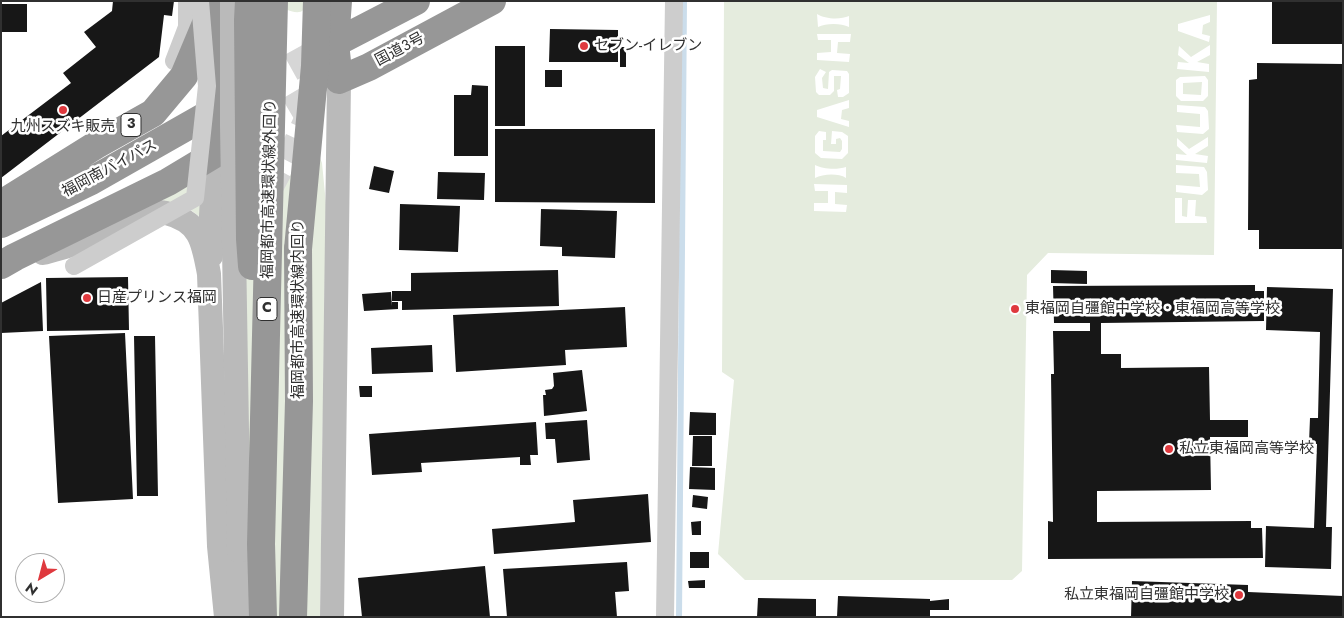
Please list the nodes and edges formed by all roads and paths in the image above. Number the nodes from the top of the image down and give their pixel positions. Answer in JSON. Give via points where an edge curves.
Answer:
{"nodes":[{"id":1,"x":187,"y":1,"type":"edge"},
{"id":2,"x":200,"y":1,"type":"edge"},
{"id":3,"x":213,"y":1,"type":"edge"},
{"id":4,"x":219,"y":1,"type":"edge"},
{"id":5,"x":232,"y":1,"type":"edge"},
{"id":6,"x":249,"y":1,"type":"edge"},
{"id":7,"x":274,"y":1,"type":"edge"},
{"id":8,"x":305,"y":1,"type":"edge"},
{"id":9,"x":317,"y":1,"type":"edge"},
{"id":10,"x":338,"y":1,"type":"edge"},
{"id":11,"x":416,"y":1,"type":"edge"},
{"id":12,"x":492,"y":1,"type":"edge"},
{"id":13,"x":674,"y":1,"type":"edge"},
{"id":14,"x":335,"y":43,"type":"junction"},
{"id":15,"x":174,"y":61,"type":"dead end"},
{"id":16,"x":340,"y":80,"type":"junction"},
{"id":17,"x":216,"y":110,"type":"junction"},
{"id":18,"x":213,"y":155,"type":"junction"},
{"id":19,"x":1,"y":206,"type":"edge"},
{"id":20,"x":1,"y":224,"type":"edge"},
{"id":21,"x":298,"y":249,"type":"junction"},
{"id":22,"x":8,"y":261,"type":"edge"},
{"id":23,"x":74,"y":266,"type":"dead end"},
{"id":24,"x":212,"y":313,"type":"junction"},
{"id":25,"x":265,"y":397,"type":"junction"},
{"id":26,"x":243,"y":616,"type":"edge"},
{"id":27,"x":293,"y":617,"type":"edge"},
{"id":28,"x":332,"y":617,"type":"edge"},
{"id":29,"x":665,"y":617,"type":"edge"}],
"edges":[{"from":1,"to":15,"type":"street","via":[[187,27]]},
{"from":2,"to":23,"type":"street","bridge":true,"via":[[207,86],[195,198]]},
{"from":3,"to":19,"type":"highway","number":"3","via":[[184,76],[153,113]]},
{"from":4,"to":17,"type":"highway"},
{"from":5,"to":26,"type":"street","bridge":true,"via":[[239,551]]},
{"from":6,"to":25,"type":"highway","bridge":true,"via":[[250,239]]},
{"from":7,"to":25,"type":"highway","name":"福岡都市高速環状線外回り","number":"C","bridge":true},
{"from":8,"to":21,"type":"highway","name":"福岡都市高速環状線内回り","number":"C","bridge":true},
{"from":9,"to":21,"type":"highway","bridge":true,"via":[[315,66]]},
{"from":10,"to":14,"type":"highway"},
{"from":11,"to":14,"type":"highway"},
{"from":12,"to":16,"type":"highway","name":"国道3号"},
{"from":13,"to":29,"type":"street"},
{"from":14,"to":16,"type":"highway"},
{"from":16,"to":28,"type":"street"},
{"from":17,"to":18,"type":"highway"},
{"from":17,"to":20,"type":"highway","name":"福岡南バイパス","number":"3","via":[[90,181]]},
{"from":18,"to":22,"type":"highway","via":[[168,182]]},
{"from":18,"to":24,"type":"street"},
{"from":21,"to":27,"type":"highway","name":"福岡都市高速環状線内回り","number":"C","via":[[299,401]]},
{"from":22,"to":24,"type":"street","via":[[87,239],[137,214],[158,211],[192,225],[199,237],[209,274]]},
{"from":24,"to":26,"type":"street","via":[[219,546]]},
{"from":25,"to":26,"type":"highway","name":"福岡都市高速環状線外回り","number":"C","bridge":true,"via":[[261,544]]}]}
